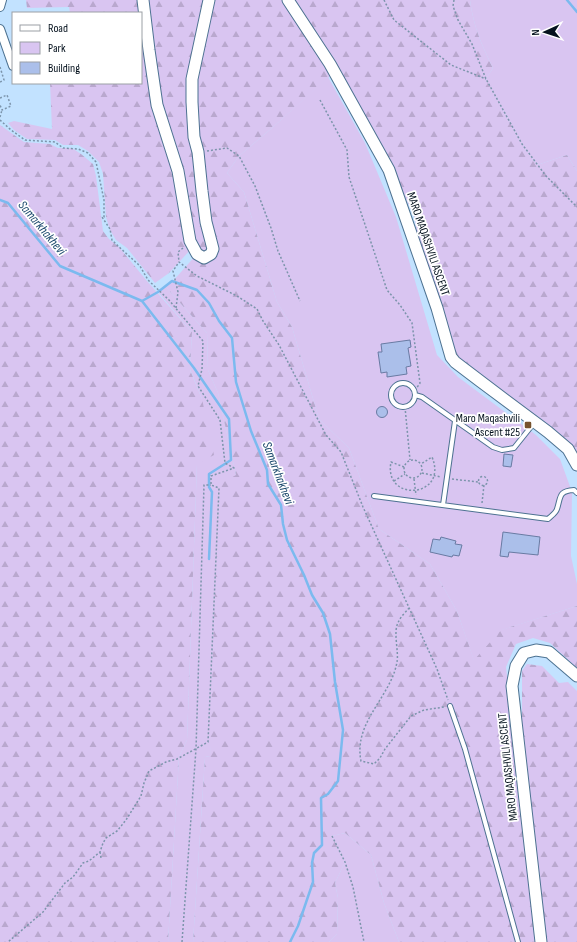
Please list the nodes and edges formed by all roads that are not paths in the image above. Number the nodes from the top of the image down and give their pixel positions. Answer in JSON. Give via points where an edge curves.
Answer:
{"nodes":[{"id":1,"x":2,"y":0,"type":"edge"},
{"id":2,"x":143,"y":0,"type":"edge"},
{"id":3,"x":209,"y":0,"type":"edge"},
{"id":4,"x":288,"y":0,"type":"edge"},
{"id":5,"x":0,"y":7,"type":"edge"},
{"id":6,"x":0,"y":29,"type":"edge"},
{"id":7,"x":12,"y":63,"type":"edge"},
{"id":8,"x":415,"y":393,"type":"junction"},
{"id":9,"x":455,"y":421,"type":"junction"},
{"id":10,"x":536,"y":422,"type":"junction"},
{"id":11,"x":577,"y":465,"type":"edge"},
{"id":12,"x":577,"y":493,"type":"edge"},
{"id":13,"x":374,"y":496,"type":"dead end"},
{"id":14,"x":443,"y":505,"type":"junction"},
{"id":15,"x":577,"y":676,"type":"edge"},
{"id":16,"x":450,"y":706,"type":"road end"},
{"id":17,"x":518,"y":942,"type":"edge"},
{"id":18,"x":541,"y":942,"type":"edge"}],
"edges":[{"from":1,"to":5,"type":"street"},
{"from":2,"to":3,"type":"main road","via":[[155,94],[178,171],[190,241],[199,256],[204,258],[211,254],[212,249],[193,124],[192,79]]},
{"from":4,"to":10,"type":"main road","name":"MARO MAQASHVILI ASCENT","via":[[330,64],[389,170],[437,308],[451,357]]},
{"from":6,"to":7,"type":"street"},
{"from":8,"to":8,"type":"lane","via":[[413,402],[405,407],[393,402],[391,395],[397,384],[405,383],[409,384]]},
{"from":8,"to":9,"type":"lane"},
{"from":9,"to":10,"type":"lane","via":[[502,450],[514,448]]},
{"from":9,"to":14,"type":"lane"},
{"from":10,"to":11,"type":"main road","name":"MARO MAQASHVILI ASCENT","via":[[568,449]]},
{"from":12,"to":14,"type":"lane","via":[[574,490],[566,490],[560,495],[556,511],[548,519]]},
{"from":13,"to":14,"type":"lane"},
{"from":15,"to":18,"type":"main road","name":"MARO MAQASHVILI ASCENT","via":[[549,652],[536,650],[524,653],[516,666],[512,686]]},
{"from":16,"to":17,"type":"lane","via":[[465,749]]}]}
